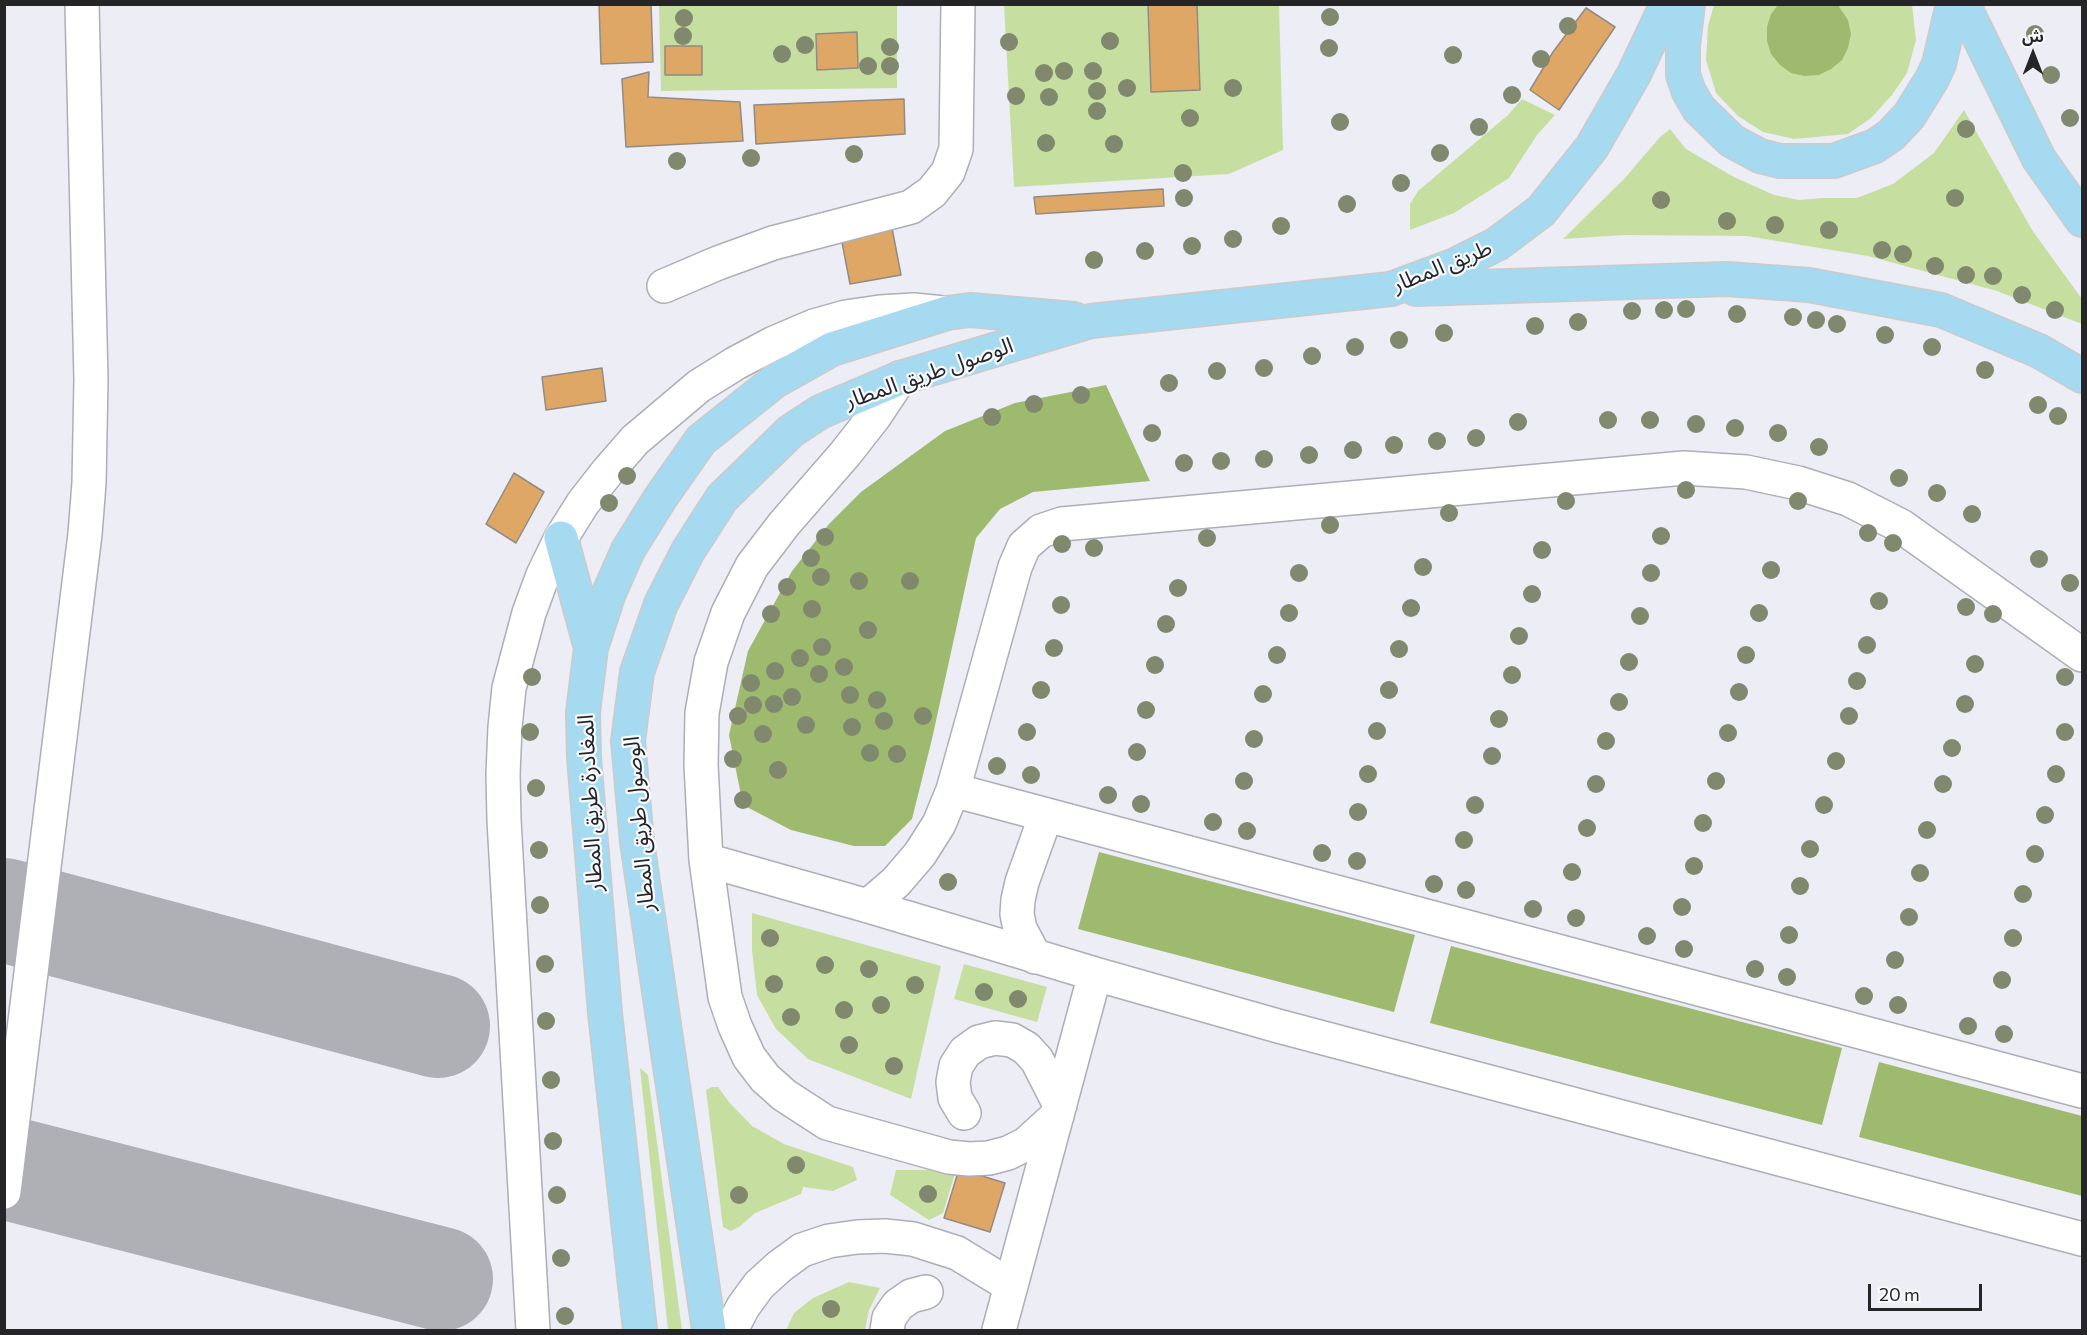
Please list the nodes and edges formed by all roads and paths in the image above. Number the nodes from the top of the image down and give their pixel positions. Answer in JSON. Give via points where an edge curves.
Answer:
{"nodes":[{"id":1,"x":82,"y":4,"type":"edge"},
{"id":2,"x":958,"y":4,"type":"edge"},
{"id":3,"x":1667,"y":4,"type":"edge"},
{"id":4,"x":1688,"y":4,"type":"edge"},
{"id":5,"x":1953,"y":4,"type":"edge"},
{"id":6,"x":1963,"y":4,"type":"edge"},
{"id":7,"x":2082,"y":220,"type":"edge"},
{"id":8,"x":664,"y":286,"type":"dead end"},
{"id":9,"x":1391,"y":290,"type":"junction"},
{"id":10,"x":947,"y":313,"type":"junction"},
{"id":11,"x":1091,"y":321,"type":"junction"},
{"id":12,"x":2082,"y":376,"type":"edge"},
{"id":13,"x":900,"y":378,"type":"junction"},
{"id":14,"x":561,"y":538,"type":"junction"},
{"id":15,"x":591,"y":648,"type":"junction"},
{"id":16,"x":2082,"y":655,"type":"edge"},
{"id":17,"x":953,"y":790,"type":"junction"},
{"id":18,"x":1046,"y":815,"type":"junction"},
{"id":19,"x":706,"y":860,"type":"junction"},
{"id":20,"x":868,"y":906,"type":"junction"},
{"id":21,"x":1035,"y":957,"type":"junction"},
{"id":22,"x":1095,"y":974,"type":"junction"},
{"id":23,"x":2082,"y":1091,"type":"edge"},
{"id":24,"x":1058,"y":1111,"type":"junction"},
{"id":25,"x":964,"y":1113,"type":"dead end"},
{"id":26,"x":4,"y":1192,"type":"edge"},
{"id":27,"x":2082,"y":1239,"type":"edge"},
{"id":28,"x":1011,"y":1286,"type":"junction"},
{"id":29,"x":926,"y":1292,"type":"dead end"},
{"id":30,"x":533,"y":1330,"type":"edge"},
{"id":31,"x":640,"y":1330,"type":"edge"},
{"id":32,"x":709,"y":1330,"type":"edge"},
{"id":33,"x":731,"y":1330,"type":"edge"},
{"id":34,"x":887,"y":1330,"type":"edge"},
{"id":35,"x":999,"y":1330,"type":"edge"}],
"edges":[{"from":1,"to":26,"type":"lane","via":[[91,380],[89,483]]},
{"from":2,"to":8,"type":"lane","via":[[956,149],[948,172],[932,192],[911,207],[773,243]]},
{"from":3,"to":9,"type":"main road","name":"طريق المطار","via":[[1634,74],[1592,147],[1541,211],[1497,244]]},
{"from":4,"to":5,"type":"main road","via":[[1683,75],[1694,101],[1731,141],[1780,161],[1834,161],[1875,146],[1891,135],[1909,116],[1932,79]]},
{"from":6,"to":7,"type":"main road","via":[[2039,159]]},
{"from":9,"to":11,"type":"main road","name":"طريق المطار"},
{"from":9,"to":12,"type":"main road","via":[[1727,279],[1809,285],[1941,310],[2039,351]]},
{"from":10,"to":11,"type":"main road","name":"المغادرة طريق المطار","via":[[978,311]]},
{"from":10,"to":14,"type":"lane","via":[[903,311],[846,317],[814,326],[736,363],[699,386],[635,440],[583,503]]},
{"from":10,"to":15,"type":"main road","name":"المغادرة طريق المطار","via":[[832,349],[775,381],[701,440],[628,550]]},
{"from":11,"to":13,"type":"main road","name":"الوصول طريق المطار"},
{"from":13,"to":19,"type":"lane","via":[[845,454],[752,566],[728,613],[711,662],[702,713]]},
{"from":13,"to":32,"type":"main road","name":"الوصول طريق المطار","via":[[820,412],[791,431],[722,498],[688,551],[661,604],[637,672],[628,741],[637,842]]},
{"from":14,"to":15,"type":"main road"},
{"from":14,"to":30,"type":"lane","via":[[529,613],[509,688],[504,727],[504,820]]},
{"from":15,"to":31,"type":"main road","name":"المغادرة طريق المطار","via":[[583,712],[584,757],[605,1013]]},
{"from":16,"to":17,"type":"lane","via":[[1901,526],[1848,499],[1746,472],[1684,468],[1062,524],[1041,531],[1024,546],[1015,567]]},
{"from":17,"to":18,"type":"lane"},
{"from":17,"to":20,"type":"lane","via":[[939,824],[920,854]]},
{"from":18,"to":21,"type":"lane","via":[[1018,900],[1020,929]]},
{"from":18,"to":23,"type":"lane"},
{"from":19,"to":20,"type":"lane"},
{"from":19,"to":24,"type":"lane","via":[[725,997],[749,1057],[784,1095],[827,1123],[969,1159],[989,1158],[1026,1144]]},
{"from":20,"to":21,"type":"lane"},
{"from":21,"to":22,"type":"lane"},
{"from":22,"to":24,"type":"lane"},
{"from":22,"to":27,"type":"lane"},
{"from":24,"to":25,"type":"lane","via":[[1037,1060],[1012,1040],[995,1038],[979,1042],[965,1052],[956,1066],[955,1098]]},
{"from":24,"to":28,"type":"lane"},
{"from":28,"to":33,"type":"lane","via":[[957,1253],[913,1239],[866,1236],[829,1241],[802,1250],[759,1285]]},
{"from":28,"to":35,"type":"lane"},
{"from":29,"to":34,"type":"lane","via":[[898,1305],[889,1317]]}]}
